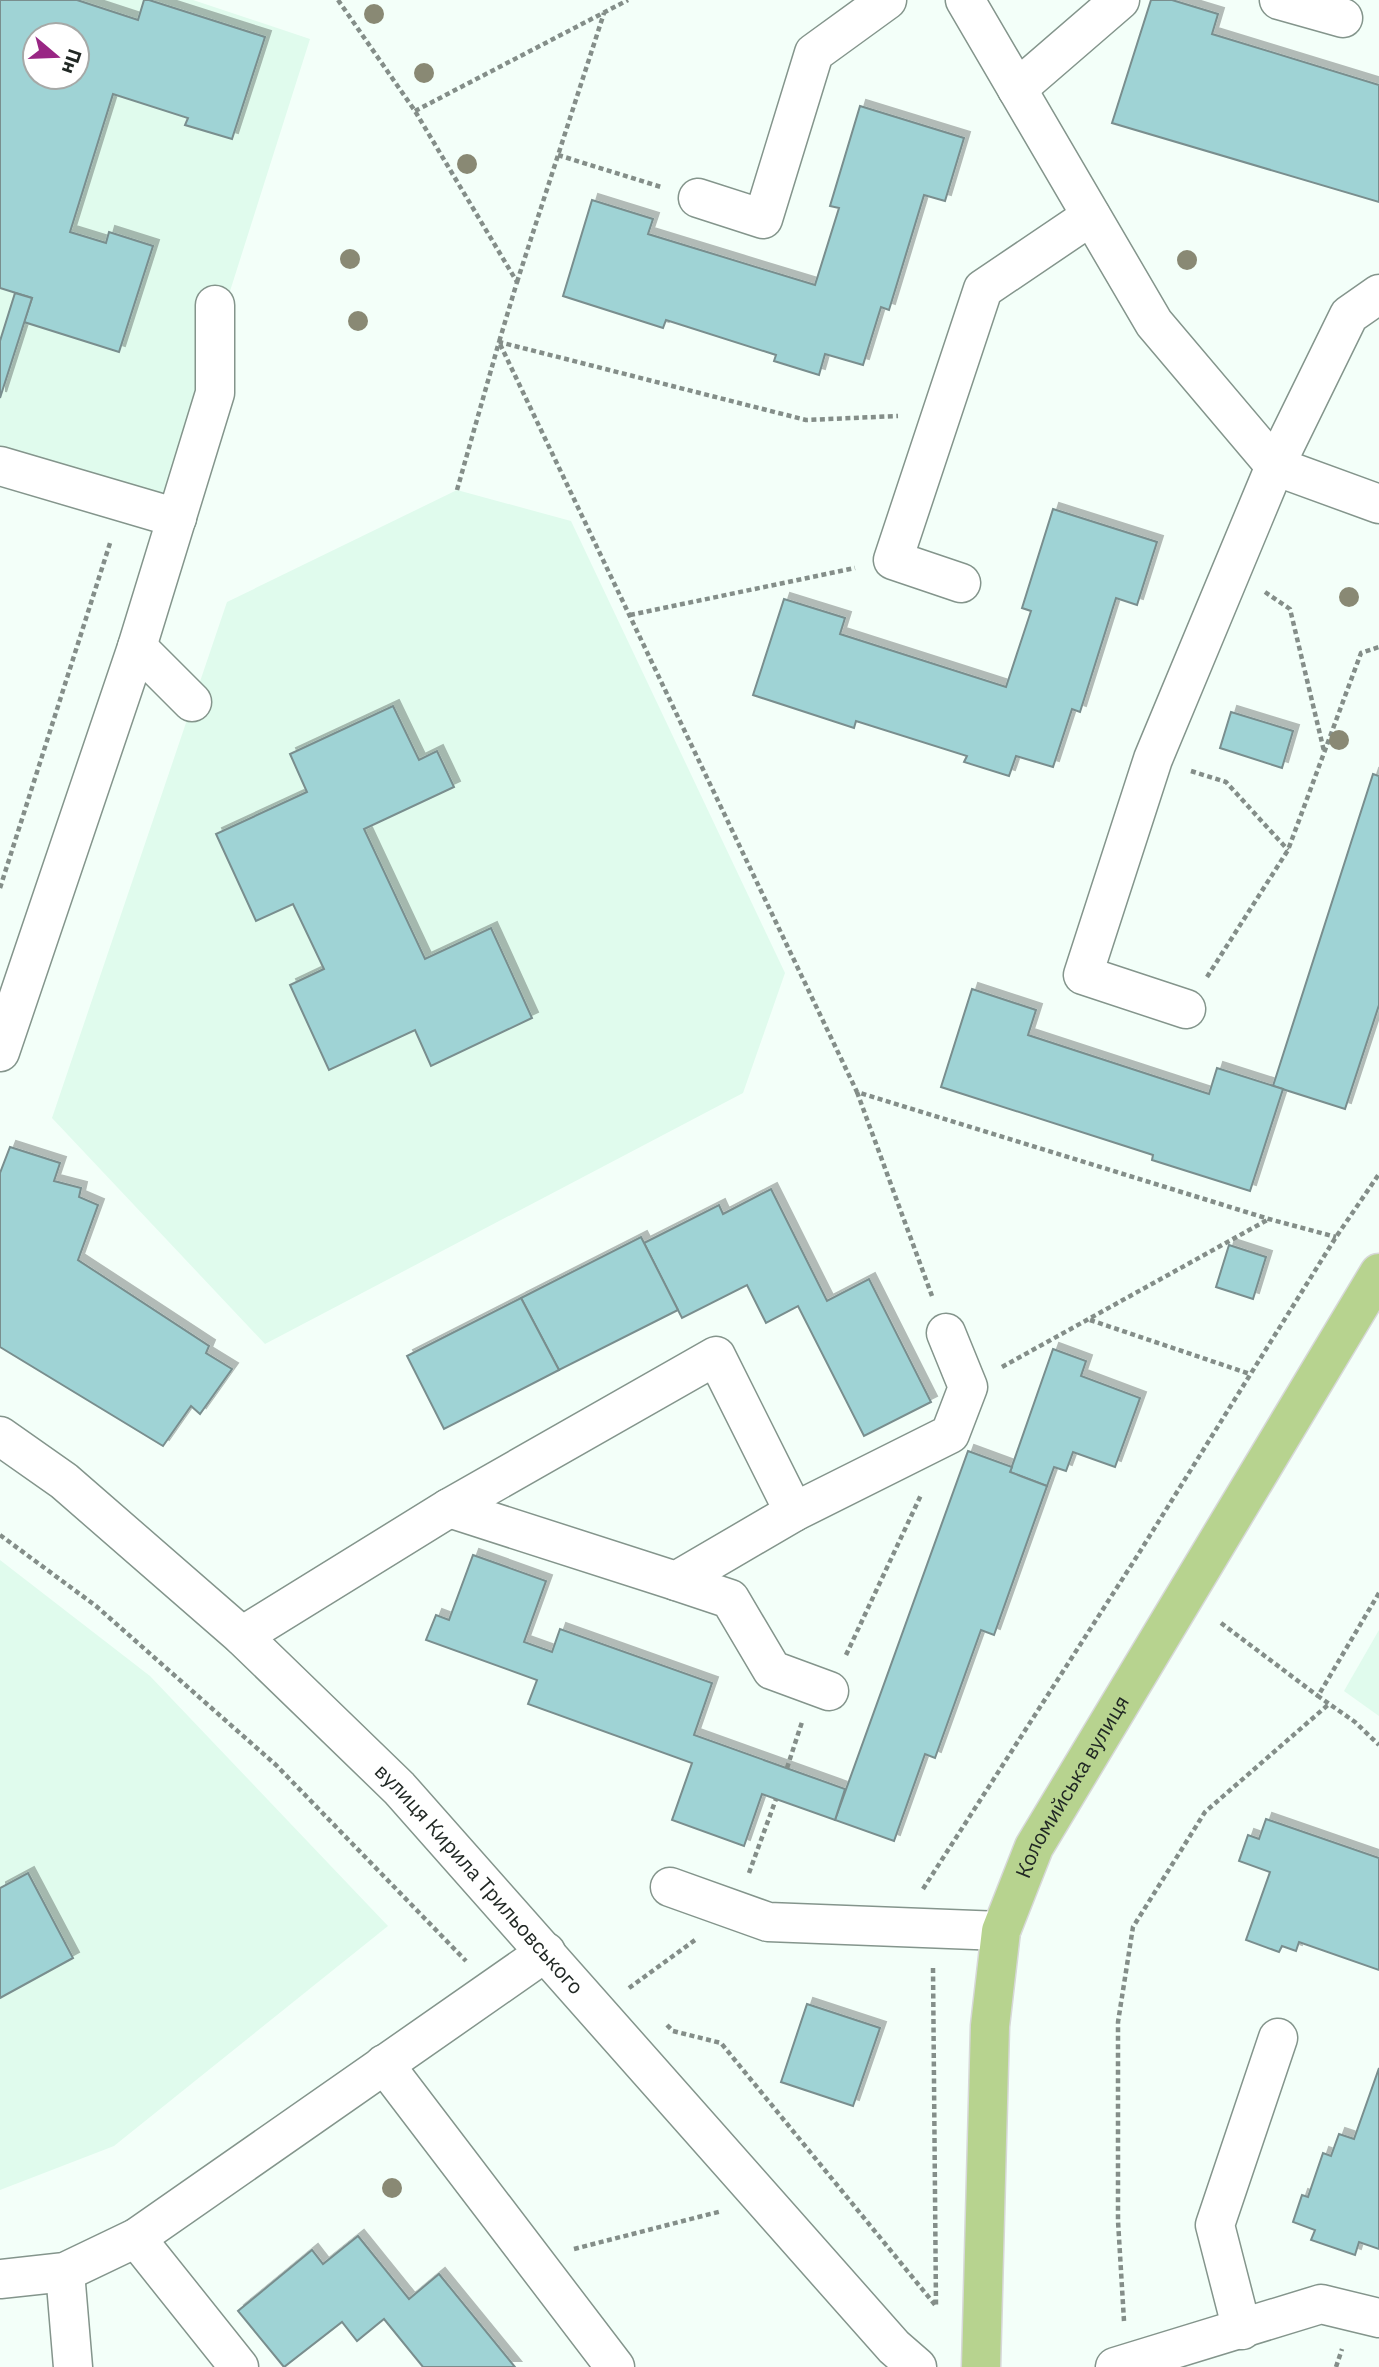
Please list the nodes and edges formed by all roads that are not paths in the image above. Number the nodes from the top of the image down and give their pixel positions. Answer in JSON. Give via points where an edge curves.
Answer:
{"nodes":[{"id":1,"x":887,"y":0,"type":"edge"},
{"id":2,"x":965,"y":0,"type":"edge"},
{"id":3,"x":1120,"y":0,"type":"edge"},
{"id":4,"x":1279,"y":0,"type":"edge"},
{"id":5,"x":1343,"y":18,"type":"dead end"},
{"id":6,"x":1017,"y":89,"type":"junction"},
{"id":7,"x":698,"y":198,"type":"road end"},
{"id":8,"x":1091,"y":216,"type":"junction"},
{"id":9,"x":1379,"y":294,"type":"edge"},
{"id":10,"x":215,"y":305,"type":"dead end"},
{"id":11,"x":0,"y":466,"type":"edge"},
{"id":12,"x":1275,"y":466,"type":"junction"},
{"id":13,"x":1379,"y":504,"type":"edge"},
{"id":14,"x":177,"y":518,"type":"junction"},
{"id":15,"x":961,"y":583,"type":"dead end"},
{"id":16,"x":137,"y":647,"type":"junction"},
{"id":17,"x":192,"y":702,"type":"dead end"},
{"id":18,"x":1186,"y":1009,"type":"road end"},
{"id":19,"x":0,"y":1052,"type":"edge"},
{"id":20,"x":1379,"y":1273,"type":"edge"},
{"id":21,"x":946,"y":1333,"type":"road end"},
{"id":22,"x":0,"y":1436,"type":"edge"},
{"id":23,"x":449,"y":1508,"type":"junction"},
{"id":24,"x":793,"y":1512,"type":"junction"},
{"id":25,"x":676,"y":1581,"type":"junction"},
{"id":26,"x":242,"y":1636,"type":"junction"},
{"id":27,"x":829,"y":1690,"type":"road end"},
{"id":28,"x":670,"y":1887,"type":"dead end"},
{"id":29,"x":1000,"y":1931,"type":"junction"},
{"id":30,"x":546,"y":1952,"type":"junction"},
{"id":31,"x":1278,"y":2038,"type":"dead end"},
{"id":32,"x":384,"y":2064,"type":"junction"},
{"id":33,"x":136,"y":2238,"type":"junction"},
{"id":34,"x":65,"y":2272,"type":"junction"},
{"id":35,"x":0,"y":2279,"type":"edge"},
{"id":36,"x":1379,"y":2318,"type":"edge"},
{"id":37,"x":1242,"y":2330,"type":"junction"},
{"id":38,"x":1121,"y":2364,"type":"edge"},
{"id":39,"x":73,"y":2367,"type":"edge"},
{"id":40,"x":239,"y":2367,"type":"edge"},
{"id":41,"x":615,"y":2367,"type":"edge"},
{"id":42,"x":916,"y":2367,"type":"edge"},
{"id":43,"x":981,"y":2367,"type":"edge"}],
"edges":[{"from":1,"to":7,"type":"street","via":[[814,53],[763,219]]},
{"from":2,"to":6,"type":"street"},
{"from":3,"to":6,"type":"street"},
{"from":4,"to":5,"type":"street"},
{"from":6,"to":8,"type":"street"},
{"from":8,"to":12,"type":"street","via":[[1154,323]]},
{"from":8,"to":15,"type":"street","via":[[983,289],[893,560]]},
{"from":9,"to":12,"type":"street","via":[[1349,315]]},
{"from":10,"to":14,"type":"street","via":[[215,393]]},
{"from":11,"to":14,"type":"street"},
{"from":12,"to":13,"type":"street"},
{"from":12,"to":18,"type":"street","via":[[1153,760],[1083,975]]},
{"from":14,"to":16,"type":"street"},
{"from":16,"to":17,"type":"street"},
{"from":16,"to":19,"type":"street"},
{"from":20,"to":29,"type":"main road","name":"Коломийська вулиця","via":[[1034,1847]]},
{"from":21,"to":24,"type":"street","via":[[968,1387],[950,1434]]},
{"from":22,"to":26,"type":"street","name":"вулиця Кирила Трильовського","via":[[64,1480]]},
{"from":23,"to":24,"type":"street","via":[[716,1356]]},
{"from":23,"to":25,"type":"street"},
{"from":23,"to":26,"type":"street"},
{"from":24,"to":25,"type":"street"},
{"from":25,"to":27,"type":"street","via":[[730,1599],[772,1670]]},
{"from":26,"to":30,"type":"street","name":"вулиця Кирила Трильовського","via":[[399,1788]]},
{"from":28,"to":29,"type":"street","via":[[768,1922]]},
{"from":29,"to":43,"type":"main road","name":"Коломийська вулиця","via":[[990,2026]]},
{"from":30,"to":32,"type":"street"},
{"from":30,"to":42,"type":"street","name":"вулиця Кирила Трильовського"},
{"from":31,"to":37,"type":"street","via":[[1215,2225]]},
{"from":32,"to":33,"type":"street"},
{"from":32,"to":41,"type":"street"},
{"from":33,"to":34,"type":"street"},
{"from":33,"to":40,"type":"street"},
{"from":34,"to":35,"type":"street"},
{"from":34,"to":39,"type":"street"},
{"from":36,"to":37,"type":"street","via":[[1321,2304]]},
{"from":37,"to":38,"type":"street"}]}
